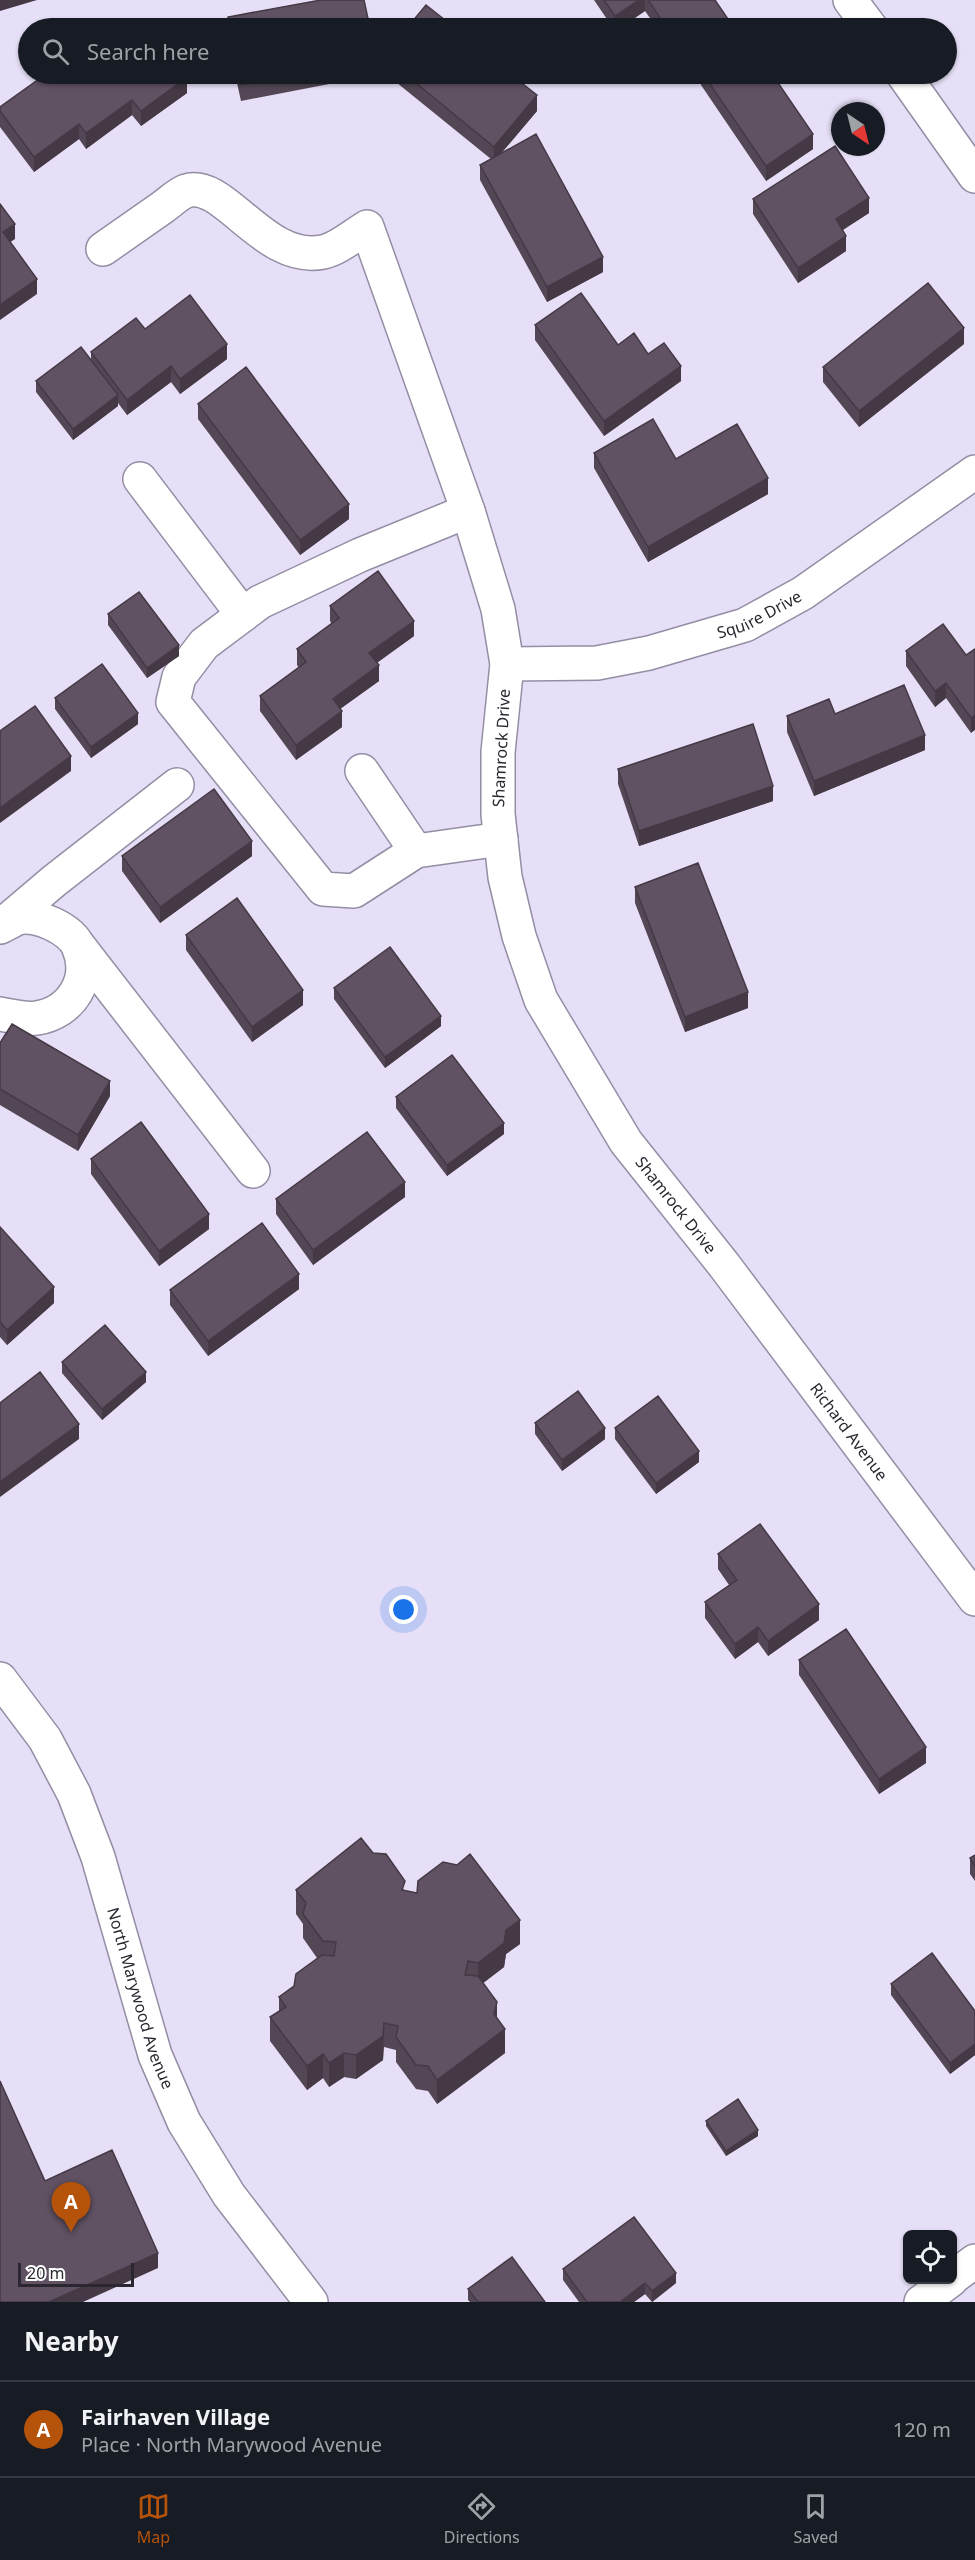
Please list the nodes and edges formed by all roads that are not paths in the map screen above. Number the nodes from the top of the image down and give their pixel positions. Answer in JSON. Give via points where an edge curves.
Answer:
{"nodes":[{"id":1,"x":850,"y":0,"type":"edge"},
{"id":2,"x":864,"y":18,"type":"edge"},
{"id":3,"x":910,"y":84,"type":"edge"},
{"id":4,"x":975,"y":176,"type":"edge"},
{"id":5,"x":103,"y":249,"type":"dead end"},
{"id":6,"x":975,"y":472,"type":"edge"},
{"id":7,"x":140,"y":479,"type":"dead end"},
{"id":8,"x":468,"y":511,"type":"junction"},
{"id":9,"x":243,"y":615,"type":"junction"},
{"id":10,"x":507,"y":664,"type":"junction"},
{"id":11,"x":362,"y":771,"type":"dead end"},
{"id":12,"x":177,"y":785,"type":"dead end"},
{"id":13,"x":501,"y":839,"type":"junction"},
{"id":14,"x":416,"y":851,"type":"junction"},
{"id":15,"x":0,"y":927,"type":"edge"},
{"id":16,"x":78,"y":945,"type":"junction"},
{"id":17,"x":0,"y":1014,"type":"edge"},
{"id":18,"x":253,"y":1171,"type":"dead end"},
{"id":19,"x":724,"y":1265,"type":"joint"},
{"id":20,"x":975,"y":1599,"type":"edge"},
{"id":21,"x":0,"y":1678,"type":"edge"},
{"id":22,"x":975,"y":2261,"type":"edge"},
{"id":23,"x":957,"y":2275,"type":"edge"},
{"id":24,"x":945,"y":2284,"type":"edge"},
{"id":25,"x":310,"y":2302,"type":"edge"},
{"id":26,"x":921,"y":2302,"type":"edge"}],
"edges":[{"from":1,"to":2,"type":"street"},
{"from":3,"to":4,"type":"street"},
{"from":5,"to":8,"type":"street","name":"Shamrock Drive","via":[[186,191],[207,192],[234,209],[261,235],[284,248],[312,254],[326,252],[367,227]]},
{"from":6,"to":10,"type":"street","name":"Squire Drive","via":[[803,593],[746,625],[649,653],[597,663]]},
{"from":7,"to":9,"type":"street"},
{"from":8,"to":9,"type":"street","via":[[360,555],[260,602]]},
{"from":8,"to":10,"type":"street","name":"Shamrock Drive","via":[[498,609]]},
{"from":9,"to":14,"type":"street","via":[[204,644],[179,677],[173,702],[323,889],[354,891]]},
{"from":10,"to":13,"type":"street","name":"Shamrock Drive","via":[[498,752]]},
{"from":11,"to":14,"type":"street"},
{"from":12,"to":15,"type":"street"},
{"from":13,"to":14,"type":"street"},
{"from":13,"to":19,"type":"street","name":"Shamrock Drive","via":[[519,936],[541,1000],[626,1142]]},
{"from":15,"to":16,"type":"street","via":[[19,918],[35,918],[52,923]]},
{"from":16,"to":17,"type":"street","via":[[81,984],[69,1004],[37,1018]]},
{"from":16,"to":18,"type":"street"},
{"from":19,"to":20,"type":"street","name":"Richard Avenue"},
{"from":21,"to":25,"type":"street","name":"North Marywood Avenue","via":[[45,1739],[74,1794],[98,1857],[155,2055],[184,2122],[230,2195]]},
{"from":22,"to":23,"type":"street"},
{"from":24,"to":26,"type":"street"}]}
